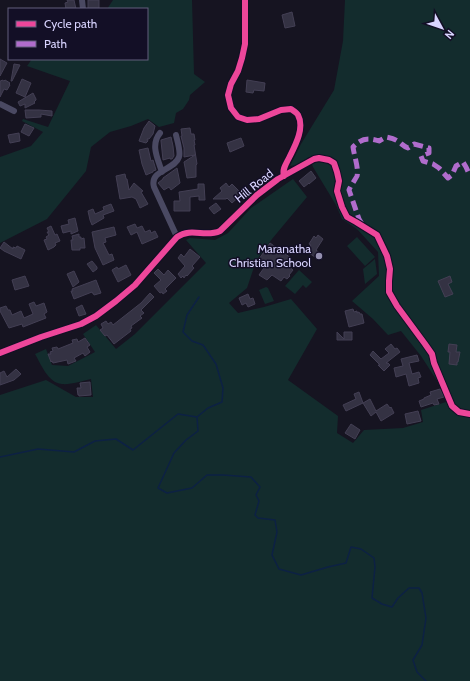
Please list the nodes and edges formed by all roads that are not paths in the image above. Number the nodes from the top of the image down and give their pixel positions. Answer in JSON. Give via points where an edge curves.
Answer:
{"nodes":[{"id":1,"x":245,"y":0,"type":"edge"},
{"id":2,"x":0,"y":104,"type":"edge"},
{"id":3,"x":14,"y":111,"type":"dead end"},
{"id":4,"x":160,"y":132,"type":"dead end"},
{"id":5,"x":176,"y":135,"type":"dead end"},
{"id":6,"x":162,"y":172,"type":"junction"},
{"id":7,"x":284,"y":176,"type":"junction"},
{"id":8,"x":177,"y":237,"type":"junction"},
{"id":9,"x":0,"y":354,"type":"edge"},
{"id":10,"x":470,"y":414,"type":"edge"}],
"edges":[{"from":1,"to":7,"type":"street","via":[[245,44],[228,96],[234,112],[238,117],[247,120],[259,119],[281,110],[291,109],[298,114],[301,122],[300,133],[284,169]]},
{"from":2,"to":3,"type":"street"},
{"from":4,"to":6,"type":"street","via":[[154,146]]},
{"from":5,"to":6,"type":"street","via":[[179,162]]},
{"from":6,"to":8,"type":"street","via":[[154,178],[153,186]]},
{"from":7,"to":8,"type":"street","name":"Hill Road","via":[[257,195],[220,231],[210,234],[188,232]]},
{"from":7,"to":10,"type":"street","name":"Hill Road","via":[[314,159],[324,158],[334,163],[339,181],[337,191],[347,217],[377,235],[390,269],[389,292],[432,354],[452,406],[460,412]]},
{"from":8,"to":9,"type":"street","via":[[135,285],[96,316]]}]}
